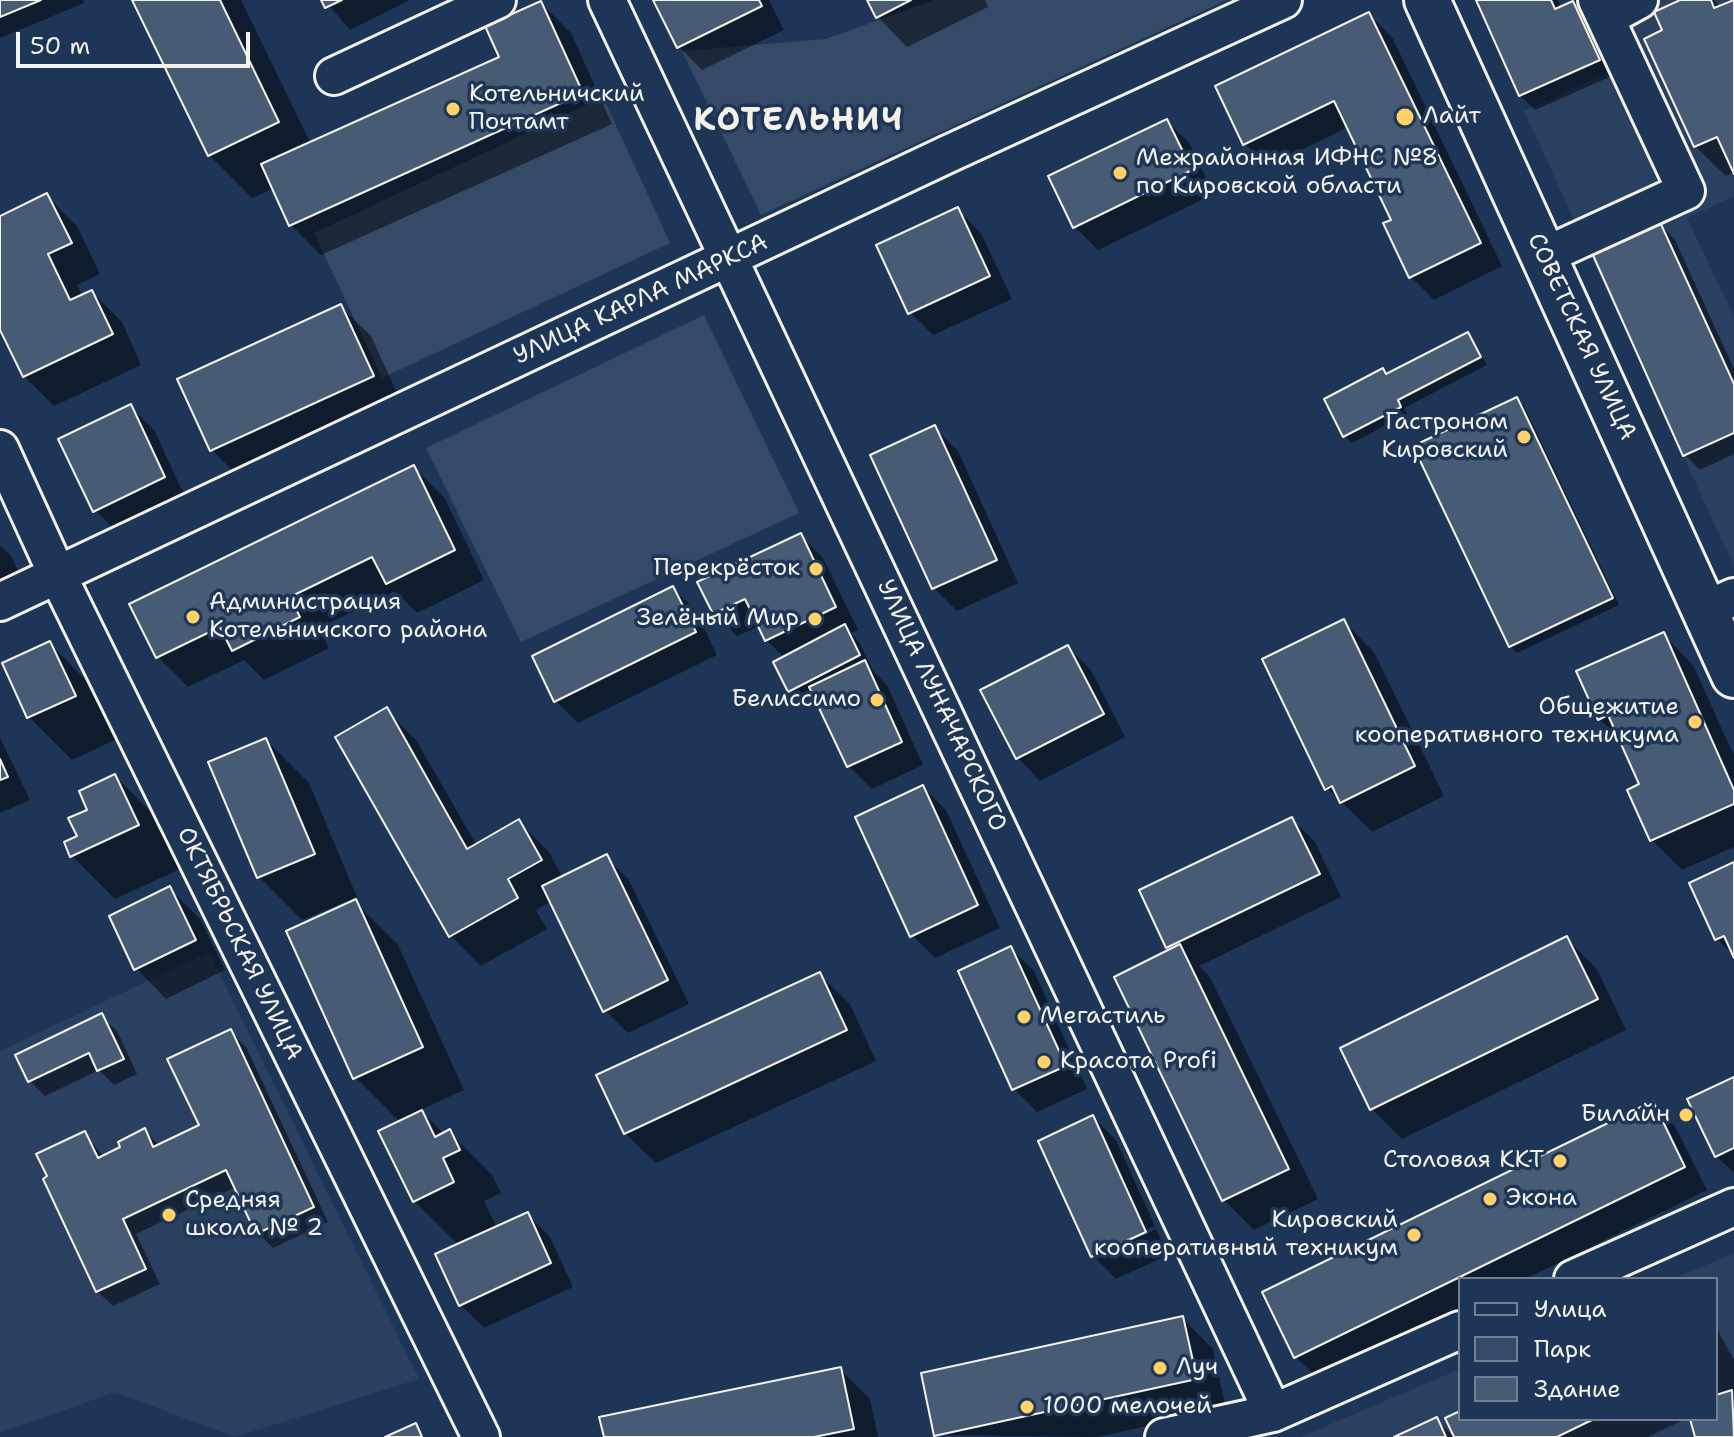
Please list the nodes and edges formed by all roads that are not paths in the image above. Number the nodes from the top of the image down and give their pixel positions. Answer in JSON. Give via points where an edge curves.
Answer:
{"nodes":[{"id":1,"x":497,"y":0,"type":"edge"},
{"id":2,"x":607,"y":0,"type":"edge"},
{"id":3,"x":1283,"y":0,"type":"edge"},
{"id":4,"x":1427,"y":0,"type":"edge"},
{"id":5,"x":1639,"y":0,"type":"edge"},
{"id":6,"x":1602,"y":9,"type":"edge"},
{"id":7,"x":334,"y":76,"type":"dead end"},
{"id":8,"x":1544,"y":256,"type":"junction"},
{"id":9,"x":731,"y":258,"type":"junction"},
{"id":10,"x":0,"y":449,"type":"edge"},
{"id":11,"x":57,"y":574,"type":"junction"},
{"id":12,"x":0,"y":602,"type":"edge"},
{"id":13,"x":1720,"y":603,"type":"edge"},
{"id":14,"x":1734,"y":675,"type":"edge"},
{"id":15,"x":1734,"y":1207,"type":"edge"},
{"id":16,"x":1577,"y":1277,"type":"edge"},
{"id":17,"x":1458,"y":1331,"type":"edge"},
{"id":18,"x":1273,"y":1413,"type":"junction"},
{"id":19,"x":481,"y":1437,"type":"edge"},
{"id":20,"x":1164,"y":1437,"type":"edge"}],
"edges":[{"from":1,"to":7,"type":"street"},
{"from":2,"to":9,"type":"street","name":"УЛИЦА ЛУНАЧАРСКОГО"},
{"from":3,"to":9,"type":"street","name":"УЛИЦА КАРЛА МАРКСА"},
{"from":4,"to":8,"type":"main road","name":"СОВЕТСКАЯ УЛИЦА"},
{"from":5,"to":6,"type":"street"},
{"from":6,"to":8,"type":"street","via":[[1686,191]]},
{"from":8,"to":13,"type":"main road","name":"СОВЕТСКАЯ УЛИЦА"},
{"from":9,"to":11,"type":"street","name":"УЛИЦА КАРЛА МАРКСА"},
{"from":9,"to":18,"type":"street","name":"УЛИЦА ЛУНАЧАРСКОГО"},
{"from":10,"to":11,"type":"street","name":"ОКТЯБРЬСКАЯ УЛИЦА"},
{"from":11,"to":12,"type":"street","name":"УЛИЦА КАРЛА МАРКСА"},
{"from":11,"to":19,"type":"street","name":"ОКТЯБРЬСКАЯ УЛИЦА"},
{"from":13,"to":14,"type":"main road","name":"СОВЕТСКАЯ УЛИЦА"},
{"from":15,"to":16,"type":"street"},
{"from":17,"to":18,"type":"street"},
{"from":18,"to":20,"type":"street"}]}
